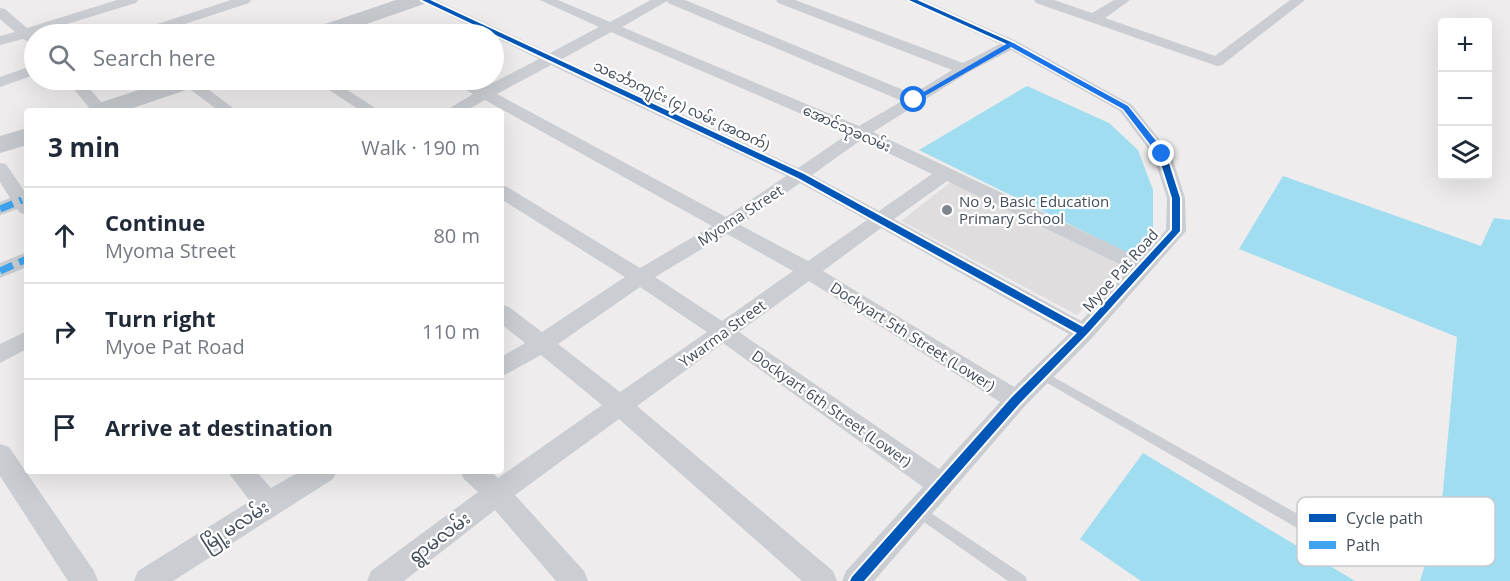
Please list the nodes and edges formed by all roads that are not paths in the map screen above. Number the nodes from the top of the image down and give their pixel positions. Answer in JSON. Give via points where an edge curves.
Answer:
{"nodes":[{"id":1,"x":9,"y":0,"type":"edge"},
{"id":2,"x":131,"y":0,"type":"edge"},
{"id":3,"x":244,"y":0,"type":"edge"},
{"id":4,"x":417,"y":0,"type":"edge"},
{"id":5,"x":425,"y":0,"type":"edge"},
{"id":6,"x":547,"y":0,"type":"edge"},
{"id":7,"x":661,"y":0,"type":"edge"},
{"id":8,"x":674,"y":0,"type":"edge"},
{"id":9,"x":783,"y":0,"type":"edge"},
{"id":10,"x":912,"y":0,"type":"edge"},
{"id":11,"x":1041,"y":0,"type":"edge"},
{"id":12,"x":1123,"y":0,"type":"edge"},
{"id":13,"x":1298,"y":0,"type":"edge"},
{"id":14,"x":0,"y":3,"type":"edge"},
{"id":15,"x":0,"y":12,"type":"edge"},
{"id":16,"x":1093,"y":19,"type":"junction"},
{"id":17,"x":355,"y":22,"type":"junction"},
{"id":18,"x":65,"y":24,"type":"edge"},
{"id":19,"x":171,"y":24,"type":"edge"},
{"id":20,"x":349,"y":24,"type":"edge"},
{"id":21,"x":359,"y":24,"type":"edge"},
{"id":22,"x":476,"y":24,"type":"edge"},
{"id":23,"x":610,"y":27,"type":"junction"},
{"id":24,"x":24,"y":32,"type":"edge"},
{"id":25,"x":504,"y":37,"type":"edge"},
{"id":26,"x":24,"y":38,"type":"edge"},
{"id":27,"x":0,"y":41,"type":"edge"},
{"id":28,"x":1011,"y":44,"type":"junction"},
{"id":29,"x":551,"y":59,"type":"junction"},
{"id":30,"x":964,"y":69,"type":"junction"},
{"id":31,"x":24,"y":74,"type":"edge"},
{"id":32,"x":0,"y":82,"type":"edge"},
{"id":33,"x":504,"y":84,"type":"edge"},
{"id":34,"x":83,"y":90,"type":"edge"},
{"id":35,"x":161,"y":90,"type":"edge"},
{"id":36,"x":203,"y":90,"type":"edge"},
{"id":37,"x":338,"y":90,"type":"edge"},
{"id":38,"x":479,"y":90,"type":"edge"},
{"id":39,"x":493,"y":90,"type":"edge"},
{"id":40,"x":486,"y":94,"type":"junction"},
{"id":41,"x":914,"y":100,"type":"junction"},
{"id":42,"x":98,"y":108,"type":"edge"},
{"id":43,"x":110,"y":108,"type":"edge"},
{"id":44,"x":225,"y":108,"type":"edge"},
{"id":45,"x":367,"y":108,"type":"edge"},
{"id":46,"x":459,"y":108,"type":"edge"},
{"id":47,"x":860,"y":134,"type":"junction"},
{"id":48,"x":24,"y":137,"type":"edge"},
{"id":49,"x":0,"y":145,"type":"edge"},
{"id":50,"x":0,"y":168,"type":"edge"},
{"id":51,"x":946,"y":173,"type":"junction"},
{"id":52,"x":801,"y":176,"type":"junction"},
{"id":53,"x":504,"y":193,"type":"edge"},
{"id":54,"x":24,"y":205,"type":"edge"},
{"id":55,"x":0,"y":209,"type":"edge"},
{"id":56,"x":881,"y":219,"type":"junction"},
{"id":57,"x":726,"y":226,"type":"junction"},
{"id":58,"x":24,"y":260,"type":"edge"},
{"id":59,"x":1143,"y":267,"type":"junction"},
{"id":60,"x":0,"y":271,"type":"edge"},
{"id":61,"x":809,"y":271,"type":"junction"},
{"id":62,"x":640,"y":277,"type":"junction"},
{"id":63,"x":504,"y":314,"type":"edge"},
{"id":64,"x":723,"y":332,"type":"junction"},
{"id":65,"x":1084,"y":332,"type":"junction"},
{"id":66,"x":24,"y":341,"type":"edge"},
{"id":67,"x":543,"y":343,"type":"junction"},
{"id":68,"x":0,"y":354,"type":"edge"},
{"id":69,"x":504,"y":366,"type":"edge"},
{"id":70,"x":1041,"y":374,"type":"junction"},
{"id":71,"x":1016,"y":400,"type":"junction"},
{"id":72,"x":621,"y":406,"type":"junction"},
{"id":73,"x":0,"y":455,"type":"edge"},
{"id":74,"x":243,"y":474,"type":"edge"},
{"id":75,"x":319,"y":474,"type":"edge"},
{"id":76,"x":476,"y":474,"type":"edge"},
{"id":77,"x":941,"y":485,"type":"junction"},
{"id":78,"x":497,"y":493,"type":"junction"},
{"id":79,"x":268,"y":504,"type":"junction"},
{"id":80,"x":918,"y":511,"type":"junction"},
{"id":81,"x":1297,"y":521,"type":"edge"},
{"id":82,"x":84,"y":581,"type":"edge"},
{"id":83,"x":148,"y":581,"type":"edge"},
{"id":84,"x":381,"y":581,"type":"edge"},
{"id":85,"x":574,"y":581,"type":"edge"},
{"id":86,"x":823,"y":581,"type":"edge"},
{"id":87,"x":856,"y":581,"type":"edge"},
{"id":88,"x":1020,"y":581,"type":"edge"}],
"edges":[{"from":1,"to":14,"type":"street"},
{"from":2,"to":18,"type":"street"},
{"from":3,"to":19,"type":"street"},
{"from":4,"to":17,"type":"main road"},
{"from":5,"to":22,"type":"street","name":"သင်္ဘောကျင်း (၄) လမ်း (အထက်)"},
{"from":6,"to":23,"type":"street","name":"အောင်သုခလမ်း"},
{"from":7,"to":23,"type":"street"},
{"from":8,"to":41,"type":"street"},
{"from":9,"to":30,"type":"street"},
{"from":10,"to":28,"type":"street","name":"Myoe Pat Road"},
{"from":11,"to":16,"type":"street"},
{"from":12,"to":16,"type":"street"},
{"from":13,"to":16,"type":"street","via":[[1217,62]]},
{"from":15,"to":24,"type":"street"},
{"from":17,"to":20,"type":"main road"},
{"from":17,"to":21,"type":"street"},
{"from":23,"to":29,"type":"street"},
{"from":23,"to":47,"type":"street","name":"အောင်သုခလမ်း"},
{"from":25,"to":29,"type":"street","name":"သင်္ဘောကျင်း (၄) လမ်း (အထက်)"},
{"from":26,"to":27,"type":"street"},
{"from":28,"to":30,"type":"street","name":"Myoma Street"},
{"from":28,"to":59,"type":"street","name":"Myoe Pat Road","via":[[1126,108],[1162,154],[1176,198],[1176,231]]},
{"from":29,"to":33,"type":"street"},
{"from":29,"to":52,"type":"street","name":"သင်္ဘောကျင်း (၄) လမ်း (အထက်)"},
{"from":30,"to":41,"type":"street","name":"Myoma Street"},
{"from":31,"to":32,"type":"street"},
{"from":34,"to":42,"type":"street"},
{"from":35,"to":43,"type":"main road"},
{"from":36,"to":44,"type":"street"},
{"from":37,"to":45,"type":"street"},
{"from":38,"to":40,"type":"street","name":"Dockyart 5th Street (Lower)"},
{"from":39,"to":40,"type":"street"},
{"from":40,"to":46,"type":"street"},
{"from":40,"to":57,"type":"street","name":"Dockyart 5th Street (Lower)"},
{"from":41,"to":47,"type":"street","name":"Myoma Street"},
{"from":47,"to":51,"type":"street","name":"အောင်သုခလမ်း"},
{"from":47,"to":52,"type":"street","name":"Myoma Street"},
{"from":48,"to":49,"type":"main road"},
{"from":50,"to":54,"type":"street"},
{"from":51,"to":56,"type":"street","name":"Ywarma Street"},
{"from":51,"to":59,"type":"street","name":"အောင်သုခလမ်း"},
{"from":52,"to":56,"type":"street","name":"သင်္ဘောကျင်း (၄) လမ်း (အထက်)"},
{"from":52,"to":57,"type":"street","name":"Myoma Street"},
{"from":53,"to":62,"type":"street","name":"Dockyart 6th Street (Lower)"},
{"from":54,"to":55,"type":"street"},
{"from":56,"to":61,"type":"street","name":"Ywarma Street"},
{"from":56,"to":65,"type":"street","name":"သင်္ဘောကျင်း (၄) လမ်း (အထက်)"},
{"from":57,"to":61,"type":"street","name":"Dockyart 5th Street (Lower)"},
{"from":57,"to":62,"type":"street","name":"Myoma Street"},
{"from":58,"to":60,"type":"street"},
{"from":59,"to":65,"type":"street","name":"Myoe Pat Road"},
{"from":61,"to":64,"type":"street","name":"Ywarma Street"},
{"from":61,"to":71,"type":"street","name":"Dockyart 5th Street (Lower)"},
{"from":62,"to":64,"type":"street","name":"Dockyart 6th Street (Lower)"},
{"from":62,"to":67,"type":"street","name":"Myoma Street"},
{"from":63,"to":67,"type":"street"},
{"from":64,"to":72,"type":"street","name":"Ywarma Street"},
{"from":64,"to":77,"type":"street","name":"Dockyart 6th Street (Lower)"},
{"from":65,"to":70,"type":"street","name":"Myoe Pat Road"},
{"from":66,"to":68,"type":"street"},
{"from":67,"to":69,"type":"street","name":"Myoma Street"},
{"from":67,"to":72,"type":"street"},
{"from":70,"to":71,"type":"street","name":"Myoe Pat Road"},
{"from":70,"to":81,"type":"lane"},
{"from":71,"to":77,"type":"street","name":"Myoe Pat Road"},
{"from":72,"to":78,"type":"street","name":"Ywarma Street"},
{"from":72,"to":86,"type":"street"},
{"from":73,"to":82,"type":"street"},
{"from":74,"to":79,"type":"street"},
{"from":75,"to":79,"type":"street","name":"မြို့မလမ်း"},
{"from":76,"to":78,"type":"street"},
{"from":77,"to":80,"type":"street","name":"Myoe Pat Road"},
{"from":78,"to":84,"type":"street","name":"ရွာမလမ်း"},
{"from":78,"to":85,"type":"street"},
{"from":79,"to":83,"type":"street","name":"မြို့မလမ်း"},
{"from":80,"to":87,"type":"street","name":"Myoe Pat Road"},
{"from":80,"to":88,"type":"lane"}]}
